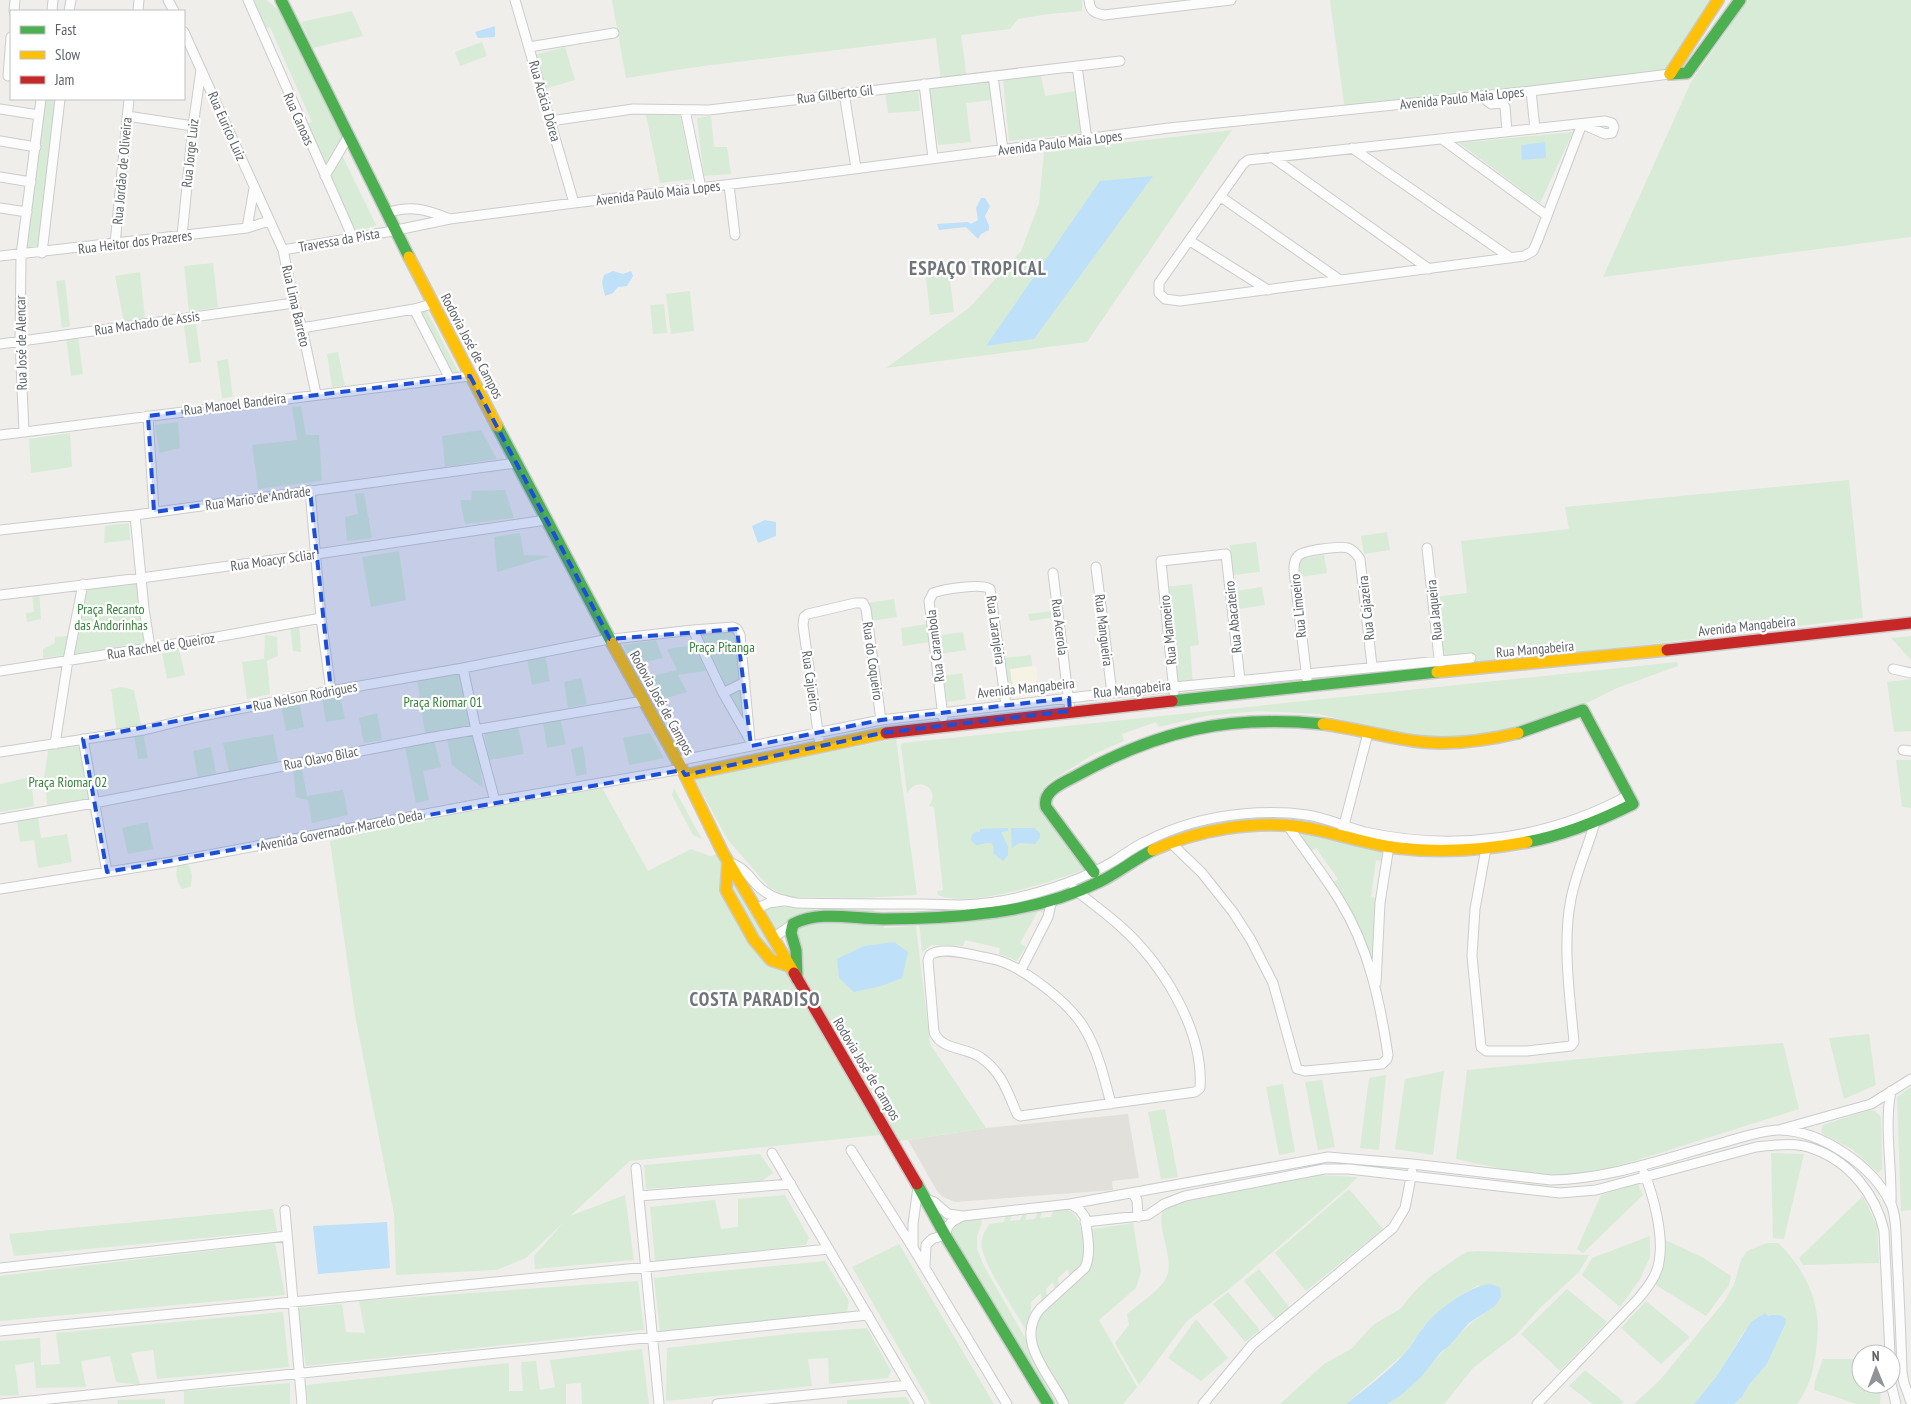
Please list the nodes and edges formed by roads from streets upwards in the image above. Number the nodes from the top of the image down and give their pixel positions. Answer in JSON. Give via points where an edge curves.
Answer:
{"nodes":[{"id":1,"x":248,"y":0,"type":"edge"},
{"id":2,"x":281,"y":0,"type":"edge"},
{"id":3,"x":515,"y":0,"type":"edge"},
{"id":4,"x":1089,"y":0,"type":"edge"},
{"id":5,"x":1231,"y":0,"type":"edge"},
{"id":6,"x":1718,"y":0,"type":"edge"},
{"id":7,"x":1740,"y":0,"type":"edge"},
{"id":8,"x":614,"y":32,"type":"dead end"},
{"id":9,"x":185,"y":34,"type":"edge"},
{"id":10,"x":10,"y":45,"type":"edge"},
{"id":11,"x":529,"y":47,"type":"junction"},
{"id":12,"x":1120,"y":61,"type":"dead end"},
{"id":13,"x":1077,"y":66,"type":"junction"},
{"id":14,"x":201,"y":70,"type":"junction"},
{"id":15,"x":1670,"y":74,"type":"junction"},
{"id":16,"x":6,"y":75,"type":"edge"},
{"id":17,"x":993,"y":76,"type":"junction"},
{"id":18,"x":924,"y":84,"type":"junction"},
{"id":19,"x":1531,"y":91,"type":"junction"},
{"id":20,"x":844,"y":93,"type":"junction"},
{"id":21,"x":1496,"y":94,"type":"junction"},
{"id":22,"x":1481,"y":96,"type":"junction"},
{"id":23,"x":41,"y":100,"type":"edge"},
{"id":24,"x":60,"y":100,"type":"edge"},
{"id":25,"x":129,"y":100,"type":"edge"},
{"id":26,"x":1503,"y":103,"type":"junction"},
{"id":27,"x":0,"y":109,"type":"edge"},
{"id":28,"x":685,"y":110,"type":"junction"},
{"id":29,"x":39,"y":115,"type":"junction"},
{"id":30,"x":127,"y":116,"type":"junction"},
{"id":31,"x":550,"y":121,"type":"junction"},
{"id":32,"x":193,"y":126,"type":"junction"},
{"id":33,"x":1536,"y":129,"type":"junction"},
{"id":34,"x":1508,"y":131,"type":"junction"},
{"id":35,"x":348,"y":138,"type":"junction"},
{"id":36,"x":1442,"y":139,"type":"junction"},
{"id":37,"x":1087,"y":140,"type":"junction"},
{"id":38,"x":0,"y":142,"type":"edge"},
{"id":39,"x":36,"y":147,"type":"junction"},
{"id":40,"x":1352,"y":148,"type":"junction"},
{"id":41,"x":1003,"y":150,"type":"junction"},
{"id":42,"x":1272,"y":157,"type":"junction"},
{"id":43,"x":933,"y":158,"type":"junction"},
{"id":44,"x":856,"y":168,"type":"junction"},
{"id":45,"x":325,"y":176,"type":"junction"},
{"id":46,"x":0,"y":177,"type":"edge"},
{"id":47,"x":31,"y":182,"type":"junction"},
{"id":48,"x":729,"y":185,"type":"junction"},
{"id":49,"x":254,"y":188,"type":"junction"},
{"id":50,"x":701,"y":188,"type":"junction"},
{"id":51,"x":1221,"y":197,"type":"junction"},
{"id":52,"x":574,"y":203,"type":"junction"},
{"id":53,"x":0,"y":208,"type":"edge"},
{"id":54,"x":27,"y":212,"type":"junction"},
{"id":55,"x":386,"y":213,"type":"junction"},
{"id":56,"x":1546,"y":215,"type":"junction"},
{"id":57,"x":450,"y":219,"type":"junction"},
{"id":58,"x":270,"y":221,"type":"junction"},
{"id":59,"x":247,"y":228,"type":"junction"},
{"id":60,"x":395,"y":230,"type":"junction"},
{"id":61,"x":735,"y":235,"type":"dead end"},
{"id":62,"x":182,"y":236,"type":"junction"},
{"id":63,"x":353,"y":238,"type":"junction"},
{"id":64,"x":1190,"y":241,"type":"junction"},
{"id":65,"x":115,"y":244,"type":"junction"},
{"id":66,"x":283,"y":250,"type":"junction"},
{"id":67,"x":42,"y":252,"type":"junction"},
{"id":68,"x":21,"y":255,"type":"junction"},
{"id":69,"x":0,"y":256,"type":"edge"},
{"id":70,"x":1511,"y":258,"type":"junction"},
{"id":71,"x":1429,"y":269,"type":"junction"},
{"id":72,"x":1340,"y":280,"type":"junction"},
{"id":73,"x":1268,"y":290,"type":"junction"},
{"id":74,"x":294,"y":303,"type":"junction"},
{"id":75,"x":432,"y":304,"type":"junction"},
{"id":76,"x":414,"y":309,"type":"junction"},
{"id":77,"x":302,"y":328,"type":"junction"},
{"id":78,"x":20,"y":341,"type":"junction"},
{"id":79,"x":0,"y":344,"type":"edge"},
{"id":80,"x":470,"y":376,"type":"junction"},
{"id":81,"x":449,"y":377,"type":"junction"},
{"id":82,"x":316,"y":394,"type":"junction"},
{"id":83,"x":148,"y":416,"type":"junction"},
{"id":84,"x":24,"y":432,"type":"junction"},
{"id":85,"x":0,"y":435,"type":"edge"},
{"id":86,"x":516,"y":463,"type":"junction"},
{"id":87,"x":310,"y":490,"type":"junction"},
{"id":88,"x":154,"y":512,"type":"junction"},
{"id":89,"x":135,"y":515,"type":"junction"},
{"id":90,"x":546,"y":520,"type":"junction"},
{"id":91,"x":0,"y":530,"type":"edge"},
{"id":92,"x":1427,"y":548,"type":"dead end"},
{"id":93,"x":1355,"y":552,"type":"joint"},
{"id":94,"x":317,"y":554,"type":"junction"},
{"id":95,"x":1161,"y":561,"type":"joint"},
{"id":96,"x":1096,"y":567,"type":"dead end"},
{"id":97,"x":1053,"y":573,"type":"dead end"},
{"id":98,"x":141,"y":578,"type":"junction"},
{"id":99,"x":83,"y":584,"type":"junction"},
{"id":100,"x":988,"y":587,"type":"joint"},
{"id":101,"x":0,"y":595,"type":"edge"},
{"id":102,"x":804,"y":617,"type":"joint"},
{"id":103,"x":321,"y":618,"type":"junction"},
{"id":104,"x":1911,"y":623,"type":"edge"},
{"id":105,"x":693,"y":630,"type":"junction"},
{"id":106,"x":610,"y":639,"type":"junction"},
{"id":107,"x":150,"y":647,"type":"junction"},
{"id":108,"x":1471,"y":658,"type":"dead end"},
{"id":109,"x":1586,"y":659,"type":"joint"},
{"id":110,"x":68,"y":660,"type":"junction"},
{"id":111,"x":1372,"y":666,"type":"junction"},
{"id":112,"x":1440,"y":667,"type":"junction"},
{"id":113,"x":463,"y":668,"type":"junction"},
{"id":114,"x":1893,"y":669,"type":"dead end"},
{"id":115,"x":0,"y":671,"type":"edge"},
{"id":116,"x":1306,"y":673,"type":"junction"},
{"id":117,"x":1911,"y":673,"type":"edge"},
{"id":118,"x":1240,"y":680,"type":"junction"},
{"id":119,"x":745,"y":682,"type":"junction"},
{"id":120,"x":1308,"y":686,"type":"junction"},
{"id":121,"x":1174,"y":688,"type":"junction"},
{"id":122,"x":331,"y":691,"type":"junction"},
{"id":123,"x":723,"y":693,"type":"junction"},
{"id":124,"x":1112,"y":693,"type":"junction"},
{"id":125,"x":1069,"y":698,"type":"junction"},
{"id":126,"x":1175,"y":700,"type":"junction"},
{"id":127,"x":643,"y":701,"type":"junction"},
{"id":128,"x":1006,"y":705,"type":"junction"},
{"id":129,"x":1070,"y":711,"type":"junction"},
{"id":130,"x":943,"y":712,"type":"junction"},
{"id":131,"x":881,"y":720,"type":"junction"},
{"id":132,"x":944,"y":725,"type":"junction"},
{"id":133,"x":476,"y":730,"type":"junction"},
{"id":134,"x":818,"y":733,"type":"junction"},
{"id":135,"x":1368,"y":733,"type":"junction"},
{"id":136,"x":83,"y":739,"type":"junction"},
{"id":137,"x":751,"y":743,"type":"junction"},
{"id":138,"x":55,"y":744,"type":"junction"},
{"id":139,"x":820,"y":746,"type":"junction"},
{"id":140,"x":0,"y":752,"type":"edge"},
{"id":141,"x":681,"y":768,"type":"junction"},
{"id":142,"x":1631,"y":799,"type":"junction"},
{"id":143,"x":495,"y":801,"type":"junction"},
{"id":144,"x":94,"y":803,"type":"junction"},
{"id":145,"x":1220,"y":817,"type":"junction"},
{"id":146,"x":0,"y":819,"type":"edge"},
{"id":147,"x":1595,"y":822,"type":"junction"},
{"id":148,"x":1344,"y":825,"type":"junction"},
{"id":149,"x":1288,"y":826,"type":"junction"},
{"id":150,"x":1225,"y":829,"type":"junction"},
{"id":151,"x":1342,"y":837,"type":"junction"},
{"id":152,"x":1171,"y":843,"type":"junction"},
{"id":153,"x":1487,"y":844,"type":"junction"},
{"id":154,"x":1389,"y":846,"type":"junction"},
{"id":155,"x":728,"y":862,"type":"junction"},
{"id":156,"x":108,"y":872,"type":"junction"},
{"id":157,"x":1094,"y":872,"type":"junction"},
{"id":158,"x":1066,"y":883,"type":"junction"},
{"id":159,"x":0,"y":889,"type":"edge"},
{"id":160,"x":1076,"y":891,"type":"junction"},
{"id":161,"x":1052,"y":900,"type":"junction"},
{"id":162,"x":783,"y":901,"type":"junction"},
{"id":163,"x":872,"y":904,"type":"junction"},
{"id":164,"x":924,"y":904,"type":"junction"},
{"id":165,"x":756,"y":909,"type":"junction"},
{"id":166,"x":924,"y":917,"type":"junction"},
{"id":167,"x":873,"y":918,"type":"junction"},
{"id":168,"x":746,"y":923,"type":"junction"},
{"id":169,"x":793,"y":924,"type":"junction"},
{"id":170,"x":773,"y":938,"type":"junction"},
{"id":171,"x":754,"y":940,"type":"junction"},
{"id":172,"x":789,"y":966,"type":"junction"},
{"id":173,"x":1021,"y":970,"type":"junction"},
{"id":174,"x":797,"y":979,"type":"junction"},
{"id":175,"x":1376,"y":988,"type":"junction"},
{"id":176,"x":1911,"y":1079,"type":"edge"},
{"id":177,"x":1891,"y":1091,"type":"junction"},
{"id":178,"x":1111,"y":1104,"type":"junction"},
{"id":179,"x":1871,"y":1104,"type":"junction"},
{"id":180,"x":1888,"y":1112,"type":"junction"},
{"id":181,"x":1817,"y":1119,"type":"junction"},
{"id":182,"x":1780,"y":1130,"type":"junction"},
{"id":183,"x":1814,"y":1137,"type":"junction"},
{"id":184,"x":1814,"y":1149,"type":"junction"},
{"id":185,"x":851,"y":1150,"type":"dead end"},
{"id":186,"x":772,"y":1153,"type":"dead end"},
{"id":187,"x":1412,"y":1164,"type":"junction"},
{"id":188,"x":1640,"y":1165,"type":"junction"},
{"id":189,"x":636,"y":1168,"type":"dead end"},
{"id":190,"x":1892,"y":1174,"type":"junction"},
{"id":191,"x":1412,"y":1177,"type":"junction"},
{"id":192,"x":1645,"y":1177,"type":"junction"},
{"id":193,"x":1876,"y":1182,"type":"junction"},
{"id":194,"x":791,"y":1184,"type":"junction"},
{"id":195,"x":1865,"y":1186,"type":"junction"},
{"id":196,"x":918,"y":1187,"type":"junction"},
{"id":197,"x":1133,"y":1194,"type":"junction"},
{"id":198,"x":639,"y":1196,"type":"junction"},
{"id":199,"x":924,"y":1198,"type":"junction"},
{"id":200,"x":1891,"y":1203,"type":"junction"},
{"id":201,"x":1070,"y":1204,"type":"junction"},
{"id":202,"x":285,"y":1210,"type":"dead end"},
{"id":203,"x":964,"y":1216,"type":"junction"},
{"id":204,"x":1138,"y":1217,"type":"junction"},
{"id":205,"x":1085,"y":1222,"type":"junction"},
{"id":206,"x":913,"y":1224,"type":"junction"},
{"id":207,"x":900,"y":1227,"type":"junction"},
{"id":208,"x":945,"y":1235,"type":"junction"},
{"id":209,"x":287,"y":1236,"type":"junction"},
{"id":210,"x":913,"y":1248,"type":"junction"},
{"id":211,"x":829,"y":1249,"type":"junction"},
{"id":212,"x":646,"y":1267,"type":"junction"},
{"id":213,"x":0,"y":1268,"type":"edge"},
{"id":214,"x":925,"y":1268,"type":"junction"},
{"id":215,"x":293,"y":1302,"type":"junction"},
{"id":216,"x":868,"y":1315,"type":"junction"},
{"id":217,"x":0,"y":1331,"type":"edge"},
{"id":218,"x":653,"y":1337,"type":"junction"},
{"id":219,"x":1890,"y":1344,"type":"edge"},
{"id":220,"x":299,"y":1374,"type":"junction"},
{"id":221,"x":909,"y":1385,"type":"junction"},
{"id":222,"x":1911,"y":1402,"type":"edge"},
{"id":223,"x":1,"y":1404,"type":"edge"},
{"id":224,"x":302,"y":1404,"type":"edge"},
{"id":225,"x":659,"y":1404,"type":"edge"},
{"id":226,"x":717,"y":1404,"type":"edge"},
{"id":227,"x":920,"y":1404,"type":"edge"},
{"id":228,"x":1007,"y":1404,"type":"edge"},
{"id":229,"x":1048,"y":1404,"type":"edge"},
{"id":230,"x":1064,"y":1404,"type":"edge"},
{"id":231,"x":1203,"y":1404,"type":"edge"},
{"id":232,"x":1538,"y":1404,"type":"edge"}],
"edges":[{"from":1,"to":45,"type":"street","name":"Rua Canoas"},
{"from":2,"to":35,"type":"street","name":"Rodovia José de Campos"},
{"from":3,"to":11,"type":"street","name":"Rua Acácia Dórea"},
{"from":4,"to":5,"type":"street","via":[[1094,12],[1114,15]]},
{"from":6,"to":15,"type":"street"},
{"from":7,"to":15,"type":"street","via":[[1687,73]]},
{"from":8,"to":11,"type":"street"},
{"from":9,"to":14,"type":"street","name":"Rua Eurico Luiz"},
{"from":10,"to":16,"type":"street"},
{"from":11,"to":31,"type":"street","name":"Rua Acácia Dórea"},
{"from":12,"to":13,"type":"street","name":"Rua Gilberto Gil"},
{"from":13,"to":17,"type":"street","name":"Rua Gilberto Gil"},
{"from":13,"to":37,"type":"street"},
{"from":14,"to":32,"type":"street","name":"Rua Jorge Luiz"},
{"from":14,"to":49,"type":"street","name":"Rua Eurico Luiz"},
{"from":15,"to":19,"type":"street","name":"Avenida Paulo Maia Lopes"},
{"from":17,"to":18,"type":"street","name":"Rua Gilberto Gil"},
{"from":17,"to":41,"type":"street"},
{"from":18,"to":20,"type":"street","name":"Rua Gilberto Gil"},
{"from":18,"to":43,"type":"street"},
{"from":19,"to":21,"type":"street","name":"Avenida Paulo Maia Lopes"},
{"from":19,"to":33,"type":"street"},
{"from":20,"to":28,"type":"street","name":"Rua Gilberto Gil","via":[[709,110]]},
{"from":20,"to":44,"type":"street"},
{"from":21,"to":22,"type":"street","name":"Avenida Paulo Maia Lopes"},
{"from":21,"to":26,"type":"street"},
{"from":22,"to":26,"type":"street","via":[[1491,104]]},
{"from":22,"to":37,"type":"street","name":"Avenida Paulo Maia Lopes","via":[[1169,128]]},
{"from":23,"to":29,"type":"street","name":"Rua José de Alencar"},
{"from":24,"to":67,"type":"street"},
{"from":25,"to":30,"type":"street","name":"Rua Jordão de Oliveira"},
{"from":26,"to":34,"type":"street"},
{"from":27,"to":29,"type":"street"},
{"from":28,"to":31,"type":"street","name":"Rua Gilberto Gil","via":[[633,109]]},
{"from":28,"to":50,"type":"street"},
{"from":29,"to":39,"type":"street","name":"Rua José de Alencar"},
{"from":30,"to":32,"type":"street"},
{"from":30,"to":65,"type":"street","name":"Rua Jordão de Oliveira"},
{"from":31,"to":52,"type":"street","name":"Rua Acácia Dórea"},
{"from":32,"to":62,"type":"street","name":"Rua Jorge Luiz"},
{"from":33,"to":34,"type":"street"},
{"from":33,"to":56,"type":"street","via":[[1582,124]]},
{"from":34,"to":36,"type":"street"},
{"from":35,"to":45,"type":"street"},
{"from":35,"to":55,"type":"street","name":"Rodovia José de Campos"},
{"from":36,"to":40,"type":"street"},
{"from":36,"to":56,"type":"street"},
{"from":37,"to":41,"type":"street","name":"Avenida Paulo Maia Lopes"},
{"from":38,"to":39,"type":"street"},
{"from":39,"to":47,"type":"street","name":"Rua José de Alencar"},
{"from":40,"to":42,"type":"street"},
{"from":40,"to":70,"type":"street"},
{"from":41,"to":43,"type":"street","name":"Avenida Paulo Maia Lopes"},
{"from":42,"to":51,"type":"street","via":[[1248,160]]},
{"from":42,"to":71,"type":"street"},
{"from":43,"to":44,"type":"street","name":"Avenida Paulo Maia Lopes"},
{"from":44,"to":48,"type":"street","name":"Avenida Paulo Maia Lopes"},
{"from":45,"to":63,"type":"street","name":"Rua Canoas"},
{"from":46,"to":47,"type":"street"},
{"from":47,"to":54,"type":"street","name":"Rua José de Alencar"},
{"from":48,"to":50,"type":"street","name":"Avenida Paulo Maia Lopes"},
{"from":48,"to":61,"type":"street"},
{"from":49,"to":58,"type":"street","name":"Rua Eurico Luiz"},
{"from":49,"to":59,"type":"street"},
{"from":50,"to":52,"type":"street","name":"Avenida Paulo Maia Lopes"},
{"from":51,"to":64,"type":"street"},
{"from":51,"to":72,"type":"street"},
{"from":52,"to":57,"type":"street","name":"Avenida Paulo Maia Lopes"},
{"from":53,"to":54,"type":"street"},
{"from":54,"to":68,"type":"street","name":"Rua José de Alencar"},
{"from":55,"to":57,"type":"street","name":"Avenida Paulo Maia Lopes","via":[[425,209]]},
{"from":55,"to":60,"type":"street","name":"Rodovia José de Campos"},
{"from":56,"to":70,"type":"street","via":[[1533,250],[1524,256]]},
{"from":57,"to":60,"type":"street","name":"Avenida Paulo Maia Lopes"},
{"from":58,"to":59,"type":"street","name":"Rua Heitor dos Prazeres"},
{"from":58,"to":66,"type":"street","name":"Rua Lima Barreto"},
{"from":59,"to":62,"type":"street","name":"Rua Heitor dos Prazeres"},
{"from":60,"to":63,"type":"street","name":"Travessa da Pista"},
{"from":60,"to":75,"type":"street","name":"Rodovia José de Campos"},
{"from":62,"to":65,"type":"street","name":"Rua Heitor dos Prazeres"},
{"from":63,"to":66,"type":"street","name":"Travessa da Pista"},
{"from":64,"to":73,"type":"street"},
{"from":64,"to":73,"type":"street","via":[[1159,283],[1159,293],[1165,299],[1180,301]]},
{"from":65,"to":67,"type":"street","name":"Rua Heitor dos Prazeres"},
{"from":66,"to":74,"type":"street","name":"Rua Lima Barreto"},
{"from":67,"to":68,"type":"street","name":"Rua Heitor dos Prazeres"},
{"from":68,"to":69,"type":"street","name":"Rua Heitor dos Prazeres"},
{"from":68,"to":78,"type":"street","name":"Rua José de Alencar"},
{"from":70,"to":71,"type":"street"},
{"from":71,"to":72,"type":"street"},
{"from":72,"to":73,"type":"street"},
{"from":74,"to":77,"type":"street","name":"Rua Lima Barreto"},
{"from":74,"to":78,"type":"street","name":"Rua Machado de Assis"},
{"from":75,"to":76,"type":"street"},
{"from":75,"to":80,"type":"street","name":"Rodovia José de Campos"},
{"from":76,"to":77,"type":"street"},
{"from":76,"to":81,"type":"street"},
{"from":77,"to":82,"type":"street","name":"Rua Lima Barreto"},
{"from":78,"to":79,"type":"street","name":"Rua Machado de Assis"},
{"from":78,"to":84,"type":"street","name":"Rua José de Alencar"},
{"from":80,"to":81,"type":"street","name":"Rua Manoel Bandeira"},
{"from":80,"to":86,"type":"street","name":"Rodovia José de Campos"},
{"from":81,"to":82,"type":"street","name":"Rua Manoel Bandeira"},
{"from":82,"to":83,"type":"street","name":"Rua Manoel Bandeira"},
{"from":83,"to":84,"type":"street","name":"Rua Manoel Bandeira"},
{"from":83,"to":88,"type":"street"},
{"from":84,"to":85,"type":"street","name":"Rua Manoel Bandeira"},
{"from":86,"to":87,"type":"street","name":"Rua Mario de Andrade"},
{"from":86,"to":90,"type":"street","name":"Rodovia José de Campos"},
{"from":87,"to":88,"type":"street","name":"Rua Mario de Andrade"},
{"from":87,"to":94,"type":"street"},
{"from":88,"to":89,"type":"street","name":"Rua Mario de Andrade"},
{"from":89,"to":91,"type":"street","name":"Rua Mario de Andrade"},
{"from":89,"to":98,"type":"street"},
{"from":90,"to":94,"type":"street","name":"Rua Moacyr Scliar"},
{"from":90,"to":106,"type":"street","name":"Rodovia José de Campos"},
{"from":92,"to":112,"type":"street","name":"Rua Jaqueira"},
{"from":93,"to":111,"type":"street","name":"Rua Cajazeira","via":[[1362,566]]},
{"from":93,"to":116,"type":"street","name":"Rua Limoeiro","via":[[1339,548],[1302,552],[1297,557],[1294,571]]},
{"from":94,"to":98,"type":"street","name":"Rua Moacyr Scliar"},
{"from":94,"to":103,"type":"street"},
{"from":95,"to":118,"type":"street","name":"Rua Abacateiro","via":[[1226,554]]},
{"from":95,"to":121,"type":"street","name":"Rua Mamoeiro"},
{"from":96,"to":124,"type":"street","name":"Rua Mangueira"},
{"from":97,"to":125,"type":"street","name":"Rua Acerola"},
{"from":98,"to":99,"type":"street","name":"Rua Moacyr Scliar"},
{"from":98,"to":107,"type":"street"},
{"from":99,"to":101,"type":"street","name":"Rua Moacyr Scliar"},
{"from":99,"to":110,"type":"street"},
{"from":100,"to":128,"type":"street","name":"Rua Laranjeira","via":[[992,594]]},
{"from":100,"to":130,"type":"street","name":"Rua Carambola","via":[[940,590],[930,596]]},
{"from":102,"to":131,"type":"street","name":"Rua do Coqueiro","via":[[863,603]]},
{"from":102,"to":134,"type":"street","name":"Rua Cajueiro"},
{"from":103,"to":107,"type":"street","name":"Rua Rachel de Queiroz"},
{"from":103,"to":122,"type":"street"},
{"from":104,"to":109,"type":"street","name":"Avenida Mangabeira"},
{"from":105,"to":106,"type":"street","name":"Rua Nelson Rodrigues"},
{"from":105,"to":119,"type":"street","via":[[737,629]]},
{"from":105,"to":123,"type":"street"},
{"from":106,"to":113,"type":"street","name":"Rua Nelson Rodrigues"},
{"from":106,"to":127,"type":"street","name":"Rodovia José de Campos"},
{"from":107,"to":110,"type":"street","name":"Rua Rachel de Queiroz"},
{"from":108,"to":112,"type":"street","name":"Avenida Mangabeira"},
{"from":109,"to":112,"type":"street","name":"Rua Mangabeira"},
{"from":110,"to":115,"type":"street","name":"Rua Rachel de Queiroz"},
{"from":110,"to":138,"type":"street"},
{"from":111,"to":112,"type":"street","name":"Avenida Mangabeira"},
{"from":111,"to":116,"type":"street","name":"Avenida Mangabeira"},
{"from":112,"to":120,"type":"street","name":"Rua Mangabeira"},
{"from":113,"to":122,"type":"street","name":"Rua Nelson Rodrigues"},
{"from":113,"to":133,"type":"street"},
{"from":114,"to":117,"type":"street"},
{"from":116,"to":118,"type":"street","name":"Avenida Mangabeira"},
{"from":116,"to":120,"type":"street","name":"Rua Limoeiro"},
{"from":118,"to":121,"type":"street","name":"Avenida Mangabeira"},
{"from":119,"to":123,"type":"street"},
{"from":119,"to":137,"type":"street"},
{"from":120,"to":126,"type":"street","name":"Rua Mangabeira"},
{"from":121,"to":124,"type":"street","name":"Avenida Mangabeira"},
{"from":121,"to":126,"type":"street","name":"Rua Mamoeiro"},
{"from":122,"to":136,"type":"street","name":"Rua Nelson Rodrigues","via":[[144,730]]},
{"from":123,"to":137,"type":"street"},
{"from":124,"to":125,"type":"street","name":"Avenida Mangabeira"},
{"from":125,"to":128,"type":"street","name":"Avenida Mangabeira"},
{"from":125,"to":129,"type":"street","name":"Rua Acerola"},
{"from":126,"to":129,"type":"street","name":"Rua Mangabeira"},
{"from":127,"to":133,"type":"street","name":"Rua Olavo Bilac"},
{"from":127,"to":141,"type":"street","name":"Rodovia José de Campos"},
{"from":128,"to":130,"type":"street","name":"Avenida Mangabeira"},
{"from":129,"to":132,"type":"street","name":"Rua Mangabeira"},
{"from":130,"to":131,"type":"street","name":"Avenida Mangabeira"},
{"from":130,"to":132,"type":"street","name":"Rua Carambola"},
{"from":131,"to":134,"type":"street","name":"Avenida Mangabeira"},
{"from":132,"to":139,"type":"street","name":"Rua Mangabeira"},
{"from":133,"to":143,"type":"street"},
{"from":133,"to":144,"type":"street","name":"Rua Olavo Bilac"},
{"from":134,"to":137,"type":"street","name":"Avenida Mangabeira"},
{"from":134,"to":139,"type":"street","name":"Rua Cajueiro"},
{"from":135,"to":142,"type":"street","via":[[1405,741],[1481,741],[1521,732],[1583,710]]},
{"from":135,"to":148,"type":"street"},
{"from":135,"to":157,"type":"street","via":[[1324,724],[1279,720],[1216,724],[1138,744],[1096,764],[1044,799],[1048,812]]},
{"from":136,"to":138,"type":"street","name":"Rua Nelson Rodrigues"},
{"from":136,"to":144,"type":"street"},
{"from":137,"to":141,"type":"street","name":"Avenida Mangabeira"},
{"from":138,"to":140,"type":"street","name":"Rua Nelson Rodrigues"},
{"from":139,"to":141,"type":"street","name":"Rua Mangabeira"},
{"from":141,"to":143,"type":"street","name":"Avenida Governador Marcelo Deda"},
{"from":141,"to":155,"type":"street","name":"Rodovia José de Campos"},
{"from":142,"to":147,"type":"street"},
{"from":142,"to":153,"type":"street","via":[[1553,826]]},
{"from":143,"to":156,"type":"street","name":"Avenida Governador Marcelo Deda"},
{"from":144,"to":146,"type":"street","name":"Rua Olavo Bilac"},
{"from":144,"to":156,"type":"street"},
{"from":145,"to":148,"type":"street","via":[[1277,813],[1308,815]]},
{"from":145,"to":150,"type":"street"},
{"from":145,"to":157,"type":"street","via":[[1157,836]]},
{"from":147,"to":153,"type":"street","via":[[1521,844]]},
{"from":147,"to":153,"type":"street","via":[[1578,869],[1568,913],[1574,1042],[1571,1046],[1527,1051],[1486,1051],[1481,1047],[1472,956],[1475,909]]},
{"from":148,"to":151,"type":"street"},
{"from":148,"to":153,"type":"street","via":[[1364,832],[1412,839]]},
{"from":149,"to":150,"type":"street"},
{"from":149,"to":151,"type":"street"},
{"from":149,"to":175,"type":"street","via":[[1342,903]]},
{"from":150,"to":152,"type":"street"},
{"from":151,"to":154,"type":"street"},
{"from":152,"to":160,"type":"street"},
{"from":152,"to":175,"type":"street","via":[[1202,873],[1251,940],[1273,982],[1297,1069],[1305,1072],[1385,1062],[1388,1054]]},
{"from":153,"to":154,"type":"street","via":[[1434,851]]},
{"from":154,"to":175,"type":"street","via":[[1380,903]]},
{"from":155,"to":162,"type":"street","via":[[741,867],[763,891]]},
{"from":155,"to":165,"type":"street","name":"Rodovia José de Campos"},
{"from":155,"to":168,"type":"street","via":[[726,890]]},
{"from":156,"to":159,"type":"street","name":"Avenida Governador Marcelo Deda"},
{"from":157,"to":158,"type":"street"},
{"from":158,"to":160,"type":"street"},
{"from":158,"to":164,"type":"street","via":[[985,903]]},
{"from":160,"to":161,"type":"street"},
{"from":160,"to":178,"type":"street","via":[[1120,926],[1166,980],[1185,1015],[1197,1052],[1201,1086],[1198,1090]]},
{"from":161,"to":166,"type":"street","via":[[999,912]]},
{"from":161,"to":173,"type":"street","via":[[1048,916]]},
{"from":162,"to":163,"type":"street"},
{"from":162,"to":165,"type":"street"},
{"from":163,"to":164,"type":"street"},
{"from":163,"to":167,"type":"street"},
{"from":164,"to":166,"type":"street"},
{"from":165,"to":168,"type":"street"},
{"from":165,"to":170,"type":"street","name":"Rodovia José de Campos"},
{"from":166,"to":167,"type":"street"},
{"from":167,"to":169,"type":"street","via":[[809,918]]},
{"from":168,"to":171,"type":"street"},
{"from":169,"to":170,"type":"street"},
{"from":169,"to":174,"type":"street","via":[[791,933],[796,950]]},
{"from":170,"to":171,"type":"street","via":[[764,942]]},
{"from":170,"to":172,"type":"street","name":"Rodovia José de Campos"},
{"from":171,"to":172,"type":"street","via":[[771,960]]},
{"from":172,"to":174,"type":"street","name":"Rodovia José de Campos"},
{"from":173,"to":178,"type":"street","via":[[1057,996],[1083,1025],[1100,1058]]},
{"from":173,"to":178,"type":"street","via":[[998,960],[970,954],[932,952],[928,960],[936,1037],[948,1046],[979,1056],[994,1069],[1020,1116]]},
{"from":174,"to":196,"type":"street","name":"Rodovia José de Campos"},
{"from":176,"to":177,"type":"street"},
{"from":177,"to":179,"type":"street"},
{"from":177,"to":180,"type":"street"},
{"from":179,"to":180,"type":"street"},
{"from":179,"to":181,"type":"street"},
{"from":180,"to":190,"type":"street"},
{"from":181,"to":182,"type":"street"},
{"from":181,"to":183,"type":"street"},
{"from":182,"to":183,"type":"street"},
{"from":182,"to":188,"type":"street"},
{"from":183,"to":184,"type":"street"},
{"from":183,"to":193,"type":"street","via":[[1850,1155]]},
{"from":184,"to":192,"type":"street","via":[[1779,1144],[1756,1147]]},
{"from":184,"to":195,"type":"street","via":[[1842,1165]]},
{"from":185,"to":207,"type":"street"},
{"from":186,"to":194,"type":"street"},
{"from":187,"to":188,"type":"street","via":[[1551,1180],[1590,1177]]},
{"from":187,"to":191,"type":"street"},
{"from":187,"to":197,"type":"street","via":[[1328,1156]]},
{"from":188,"to":192,"type":"street"},
{"from":189,"to":198,"type":"street"},
{"from":190,"to":193,"type":"street"},
{"from":190,"to":200,"type":"street"},
{"from":191,"to":192,"type":"street","via":[[1560,1193],[1596,1190]]},
{"from":191,"to":204,"type":"street","via":[[1324,1169],[1185,1196]]},
{"from":191,"to":231,"type":"street","via":[[1405,1208],[1393,1228],[1252,1345]]},
{"from":192,"to":232,"type":"street","via":[[1659,1227],[1659,1262],[1652,1281]]},
{"from":193,"to":195,"type":"street"},
{"from":193,"to":200,"type":"street"},
{"from":194,"to":198,"type":"street"},
{"from":194,"to":211,"type":"street"},
{"from":195,"to":219,"type":"street","via":[[1881,1217],[1884,1231]]},
{"from":196,"to":199,"type":"street","name":"Rodovia José de Campos"},
{"from":196,"to":206,"type":"street"},
{"from":197,"to":201,"type":"street"},
{"from":197,"to":204,"type":"street","via":[[1137,1200]]},
{"from":198,"to":212,"type":"street"},
{"from":199,"to":203,"type":"street","via":[[948,1214]]},
{"from":199,"to":208,"type":"street","name":"Rodovia José de Campos"},
{"from":200,"to":222,"type":"street","via":[[1896,1230],[1902,1372]]},
{"from":201,"to":203,"type":"street"},
{"from":201,"to":205,"type":"street","via":[[1082,1212]]},
{"from":202,"to":209,"type":"street"},
{"from":203,"to":208,"type":"street","via":[[951,1221]]},
{"from":204,"to":205,"type":"street"},
{"from":205,"to":230,"type":"street","via":[[1089,1250],[1085,1268],[1040,1309],[1030,1330],[1032,1348]]},
{"from":206,"to":207,"type":"street"},
{"from":206,"to":210,"type":"street"},
{"from":207,"to":210,"type":"street"},
{"from":208,"to":214,"type":"street","via":[[932,1239],[926,1245]]},
{"from":208,"to":229,"type":"street","name":"Rodovia José de Campos"},
{"from":209,"to":213,"type":"street"},
{"from":209,"to":215,"type":"street"},
{"from":210,"to":214,"type":"street"},
{"from":211,"to":212,"type":"street"},
{"from":211,"to":216,"type":"street"},
{"from":212,"to":215,"type":"street"},
{"from":212,"to":218,"type":"street"},
{"from":214,"to":228,"type":"street"},
{"from":215,"to":217,"type":"street"},
{"from":215,"to":220,"type":"street"},
{"from":216,"to":218,"type":"street"},
{"from":216,"to":221,"type":"street"},
{"from":218,"to":220,"type":"street"},
{"from":218,"to":225,"type":"street"},
{"from":220,"to":223,"type":"street"},
{"from":220,"to":224,"type":"street"},
{"from":221,"to":226,"type":"street"},
{"from":221,"to":227,"type":"street"}]}
